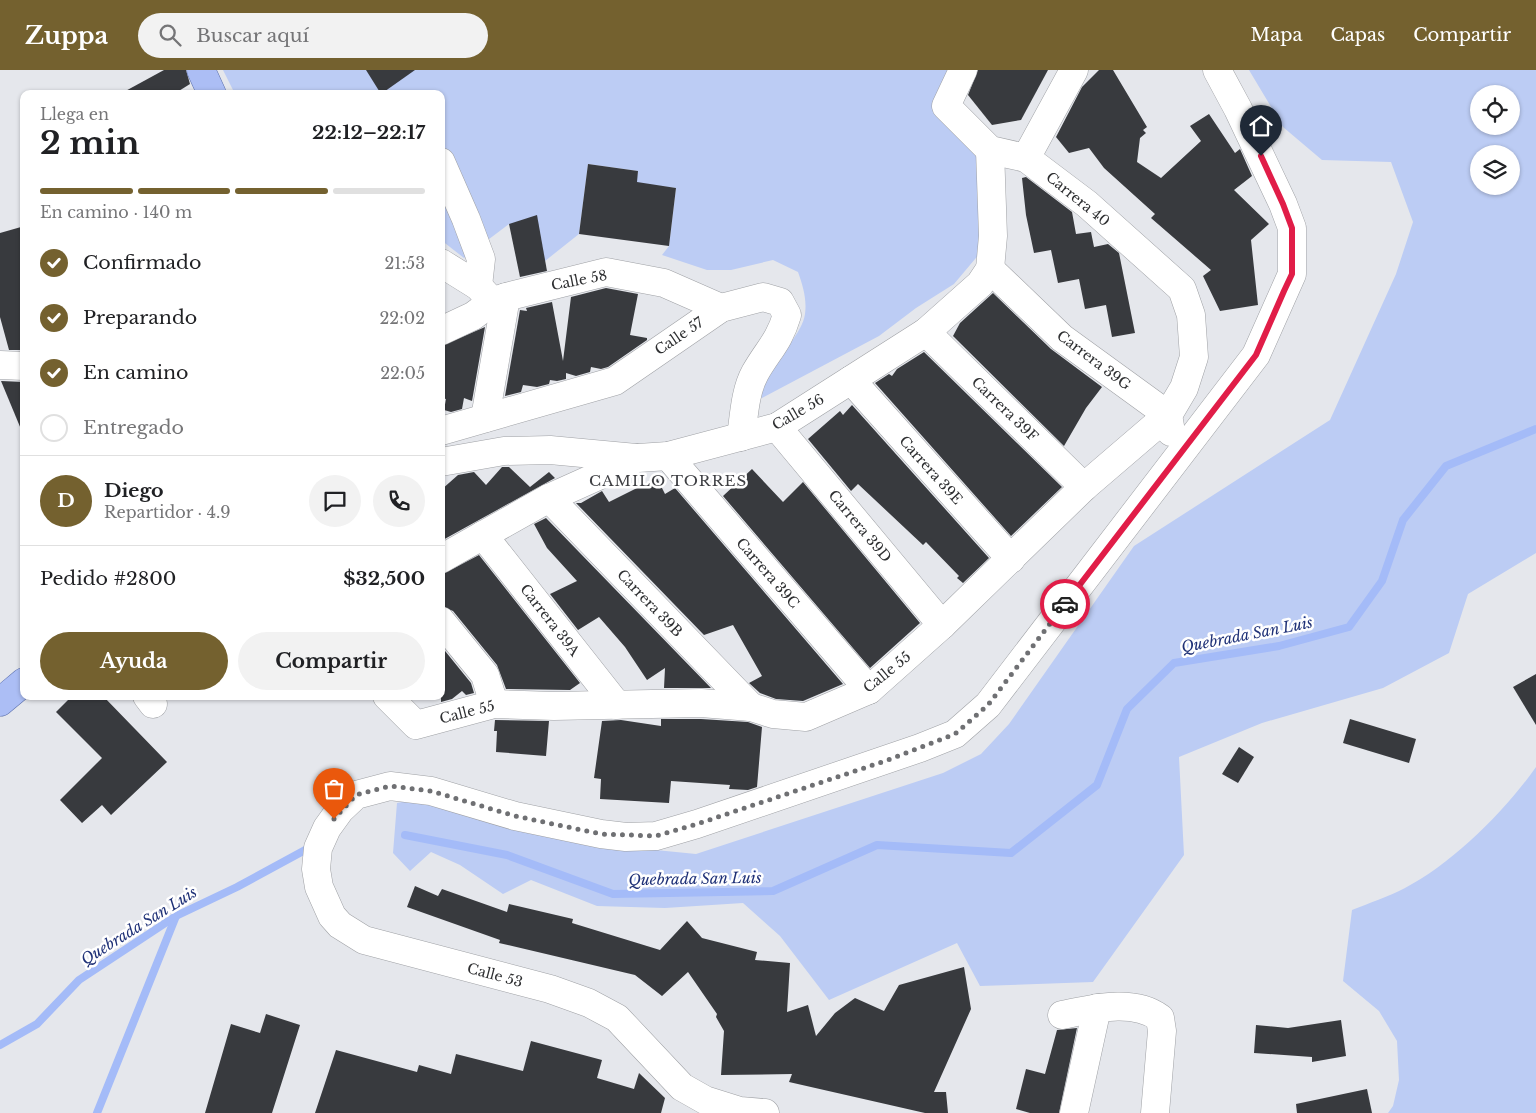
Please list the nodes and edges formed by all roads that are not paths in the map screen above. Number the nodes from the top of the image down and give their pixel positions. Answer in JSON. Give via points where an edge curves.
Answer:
{"nodes":[{"id":1,"x":201,"y":70,"type":"edge"},
{"id":2,"x":963,"y":70,"type":"edge"},
{"id":3,"x":1074,"y":70,"type":"edge"},
{"id":4,"x":1217,"y":70,"type":"edge"},
{"id":5,"x":210,"y":90,"type":"edge"},
{"id":6,"x":990,"y":150,"type":"junction"},
{"id":7,"x":1026,"y":158,"type":"junction"},
{"id":8,"x":445,"y":171,"type":"edge"},
{"id":9,"x":445,"y":266,"type":"edge"},
{"id":10,"x":990,"y":269,"type":"junction"},
{"id":11,"x":492,"y":295,"type":"junction"},
{"id":12,"x":721,"y":308,"type":"junction"},
{"id":13,"x":1191,"y":315,"type":"joint"},
{"id":14,"x":445,"y":329,"type":"edge"},
{"id":15,"x":926,"y":332,"type":"junction"},
{"id":16,"x":0,"y":364,"type":"edge"},
{"id":17,"x":20,"y":366,"type":"edge"},
{"id":18,"x":851,"y":380,"type":"junction"},
{"id":19,"x":1168,"y":415,"type":"junction"},
{"id":20,"x":485,"y":418,"type":"junction"},
{"id":21,"x":777,"y":427,"type":"junction"},
{"id":22,"x":445,"y":430,"type":"edge"},
{"id":23,"x":741,"y":437,"type":"junction"},
{"id":24,"x":668,"y":456,"type":"junction"},
{"id":25,"x":638,"y":458,"type":"junction"},
{"id":26,"x":1175,"y":460,"type":"junction"},
{"id":27,"x":445,"y":461,"type":"edge"},
{"id":28,"x":1084,"y":487,"type":"junction"},
{"id":29,"x":549,"y":498,"type":"junction"},
{"id":30,"x":483,"y":535,"type":"junction"},
{"id":31,"x":445,"y":557,"type":"edge"},
{"id":32,"x":1011,"y":559,"type":"junction"},
{"id":33,"x":942,"y":625,"type":"junction"},
{"id":34,"x":445,"y":626,"type":"edge"},
{"id":35,"x":20,"y":685,"type":"edge"},
{"id":36,"x":869,"y":690,"type":"junction"},
{"id":37,"x":391,"y":700,"type":"edge"},
{"id":38,"x":0,"y":702,"type":"edge"},
{"id":39,"x":494,"y":704,"type":"junction"},
{"id":40,"x":617,"y":705,"type":"junction"},
{"id":41,"x":751,"y":707,"type":"junction"},
{"id":42,"x":1097,"y":1008,"type":"junction"},
{"id":43,"x":1062,"y":1015,"type":"dead end"},
{"id":44,"x":765,"y":1113,"type":"edge"},
{"id":45,"x":1074,"y":1113,"type":"edge"},
{"id":46,"x":1155,"y":1113,"type":"edge"}],
"edges":[{"from":1,"to":5,"type":"main road"},
{"from":2,"to":6,"type":"street","via":[[946,106]]},
{"from":3,"to":7,"type":"street"},
{"from":4,"to":26,"type":"street","via":[[1292,228],[1292,274],[1256,355]]},
{"from":6,"to":7,"type":"street","name":"Carrera 40"},
{"from":6,"to":10,"type":"street","via":[[993,236]]},
{"from":7,"to":13,"type":"street","name":"Carrera 40","via":[[1087,204],[1182,289]]},
{"from":8,"to":11,"type":"street","via":[[481,258]]},
{"from":9,"to":11,"type":"street"},
{"from":10,"to":15,"type":"street","name":"Calle 56","via":[[980,284]]},
{"from":10,"to":19,"type":"street","name":"Carrera 39G","via":[[1062,338]]},
{"from":11,"to":12,"type":"street","name":"Calle 58","via":[[606,272],[664,284]]},
{"from":11,"to":14,"type":"street","name":"Calle 58","via":[[473,316]]},
{"from":11,"to":20,"type":"street"},
{"from":12,"to":20,"type":"street","name":"Calle 57","via":[[615,381]]},
{"from":12,"to":23,"type":"street","name":"Calle 57","via":[[763,296],[780,302],[787,315],[780,336],[755,374],[745,406]]},
{"from":13,"to":19,"type":"street","name":"Calle 55","via":[[1194,357],[1184,388]]},
{"from":15,"to":18,"type":"street","name":"Calle 56"},
{"from":15,"to":28,"type":"street","name":"Carrera 39F"},
{"from":16,"to":17,"type":"street"},
{"from":18,"to":21,"type":"street","name":"Calle 56"},
{"from":18,"to":32,"type":"street","name":"Carrera 39E"},
{"from":19,"to":26,"type":"street"},
{"from":19,"to":28,"type":"street","name":"Calle 55"},
{"from":20,"to":22,"type":"street","name":"Calle 57"},
{"from":21,"to":23,"type":"street","name":"Calle 56"},
{"from":21,"to":33,"type":"street","name":"Carrera 39D"},
{"from":23,"to":24,"type":"street","name":"Calle 56"},
{"from":24,"to":25,"type":"street","name":"Calle 56"},
{"from":24,"to":36,"type":"street","name":"Carrera 39C"},
{"from":25,"to":27,"type":"street","via":[[550,450],[504,451]]},
{"from":25,"to":29,"type":"street","name":"Calle 56"},
{"from":26,"to":44,"type":"street","name":"Calle 53","via":[[988,705],[955,734],[879,763],[656,836],[601,834],[515,816],[431,791],[390,786],[356,795],[327,828],[318,848],[316,869],[325,905],[340,925],[364,940],[550,989],[590,1003],[617,1018],[682,1087],[705,1100],[740,1111]]},
{"from":28,"to":32,"type":"street","name":"Calle 55"},
{"from":29,"to":30,"type":"street","name":"Calle 56"},
{"from":29,"to":41,"type":"street","name":"Carrera 39B"},
{"from":30,"to":31,"type":"street","name":"Calle 56"},
{"from":30,"to":40,"type":"street","name":"Carrera 39A"},
{"from":32,"to":33,"type":"street","name":"Calle 55"},
{"from":33,"to":36,"type":"street","name":"Calle 55"},
{"from":34,"to":39,"type":"street","via":[[485,675]]},
{"from":35,"to":38,"type":"main road"},
{"from":36,"to":41,"type":"street","name":"Calle 55","via":[[806,716],[774,714]]},
{"from":37,"to":39,"type":"street","name":"Calle 55","via":[[416,725]]},
{"from":39,"to":40,"type":"street","name":"Calle 55"},
{"from":40,"to":41,"type":"street","name":"Calle 55","via":[[701,703]]},
{"from":42,"to":43,"type":"street"},
{"from":42,"to":45,"type":"street"},
{"from":42,"to":46,"type":"street","via":[[1137,1007],[1160,1018],[1162,1031]]}]}
